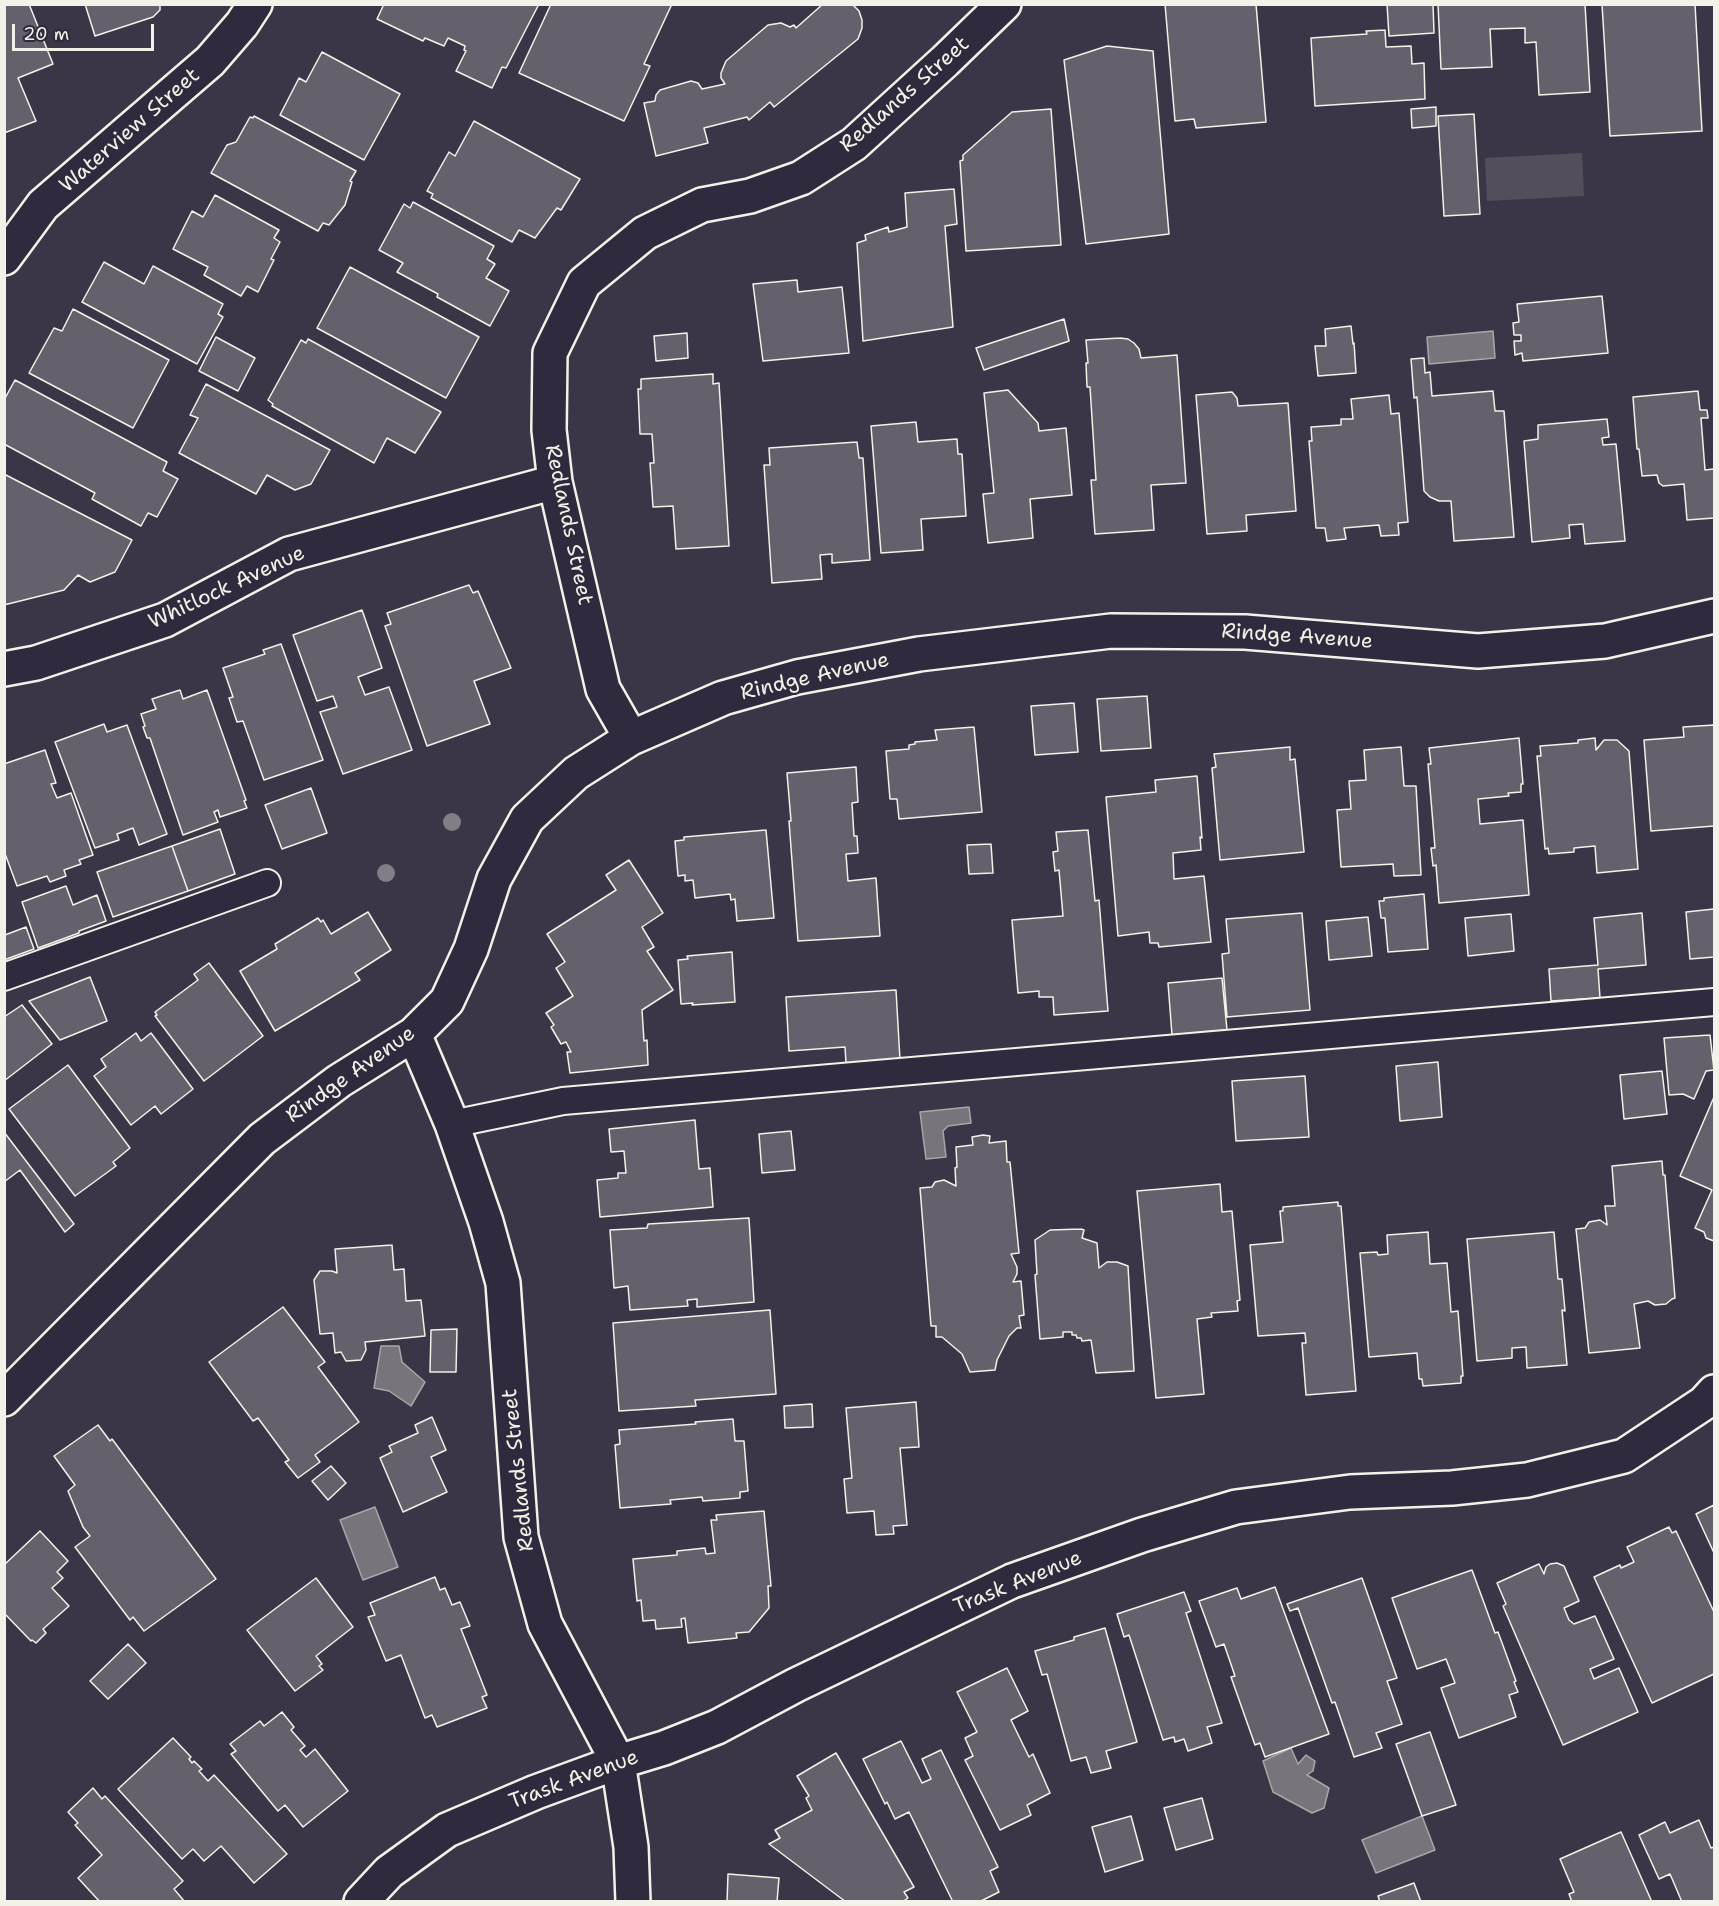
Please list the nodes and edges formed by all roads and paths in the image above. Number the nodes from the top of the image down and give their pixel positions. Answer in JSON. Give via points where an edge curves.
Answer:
{"nodes":[{"id":1,"x":255,"y":4,"type":"edge"},
{"id":2,"x":1004,"y":4,"type":"edge"},
{"id":3,"x":4,"y":258,"type":"edge"},
{"id":4,"x":555,"y":482,"type":"junction"},
{"id":5,"x":1714,"y":616,"type":"edge"},
{"id":6,"x":4,"y":669,"type":"edge"},
{"id":7,"x":631,"y":738,"type":"junction"},
{"id":8,"x":267,"y":883,"type":"dead end"},
{"id":9,"x":4,"y":977,"type":"edge"},
{"id":10,"x":1714,"y":1002,"type":"edge"},
{"id":11,"x":414,"y":1034,"type":"junction"},
{"id":12,"x":452,"y":1124,"type":"junction"},
{"id":13,"x":1714,"y":1392,"type":"edge"},
{"id":14,"x":4,"y":1399,"type":"edge"},
{"id":15,"x":618,"y":1762,"type":"junction"},
{"id":16,"x":361,"y":1902,"type":"edge"},
{"id":17,"x":633,"y":1902,"type":"edge"}],
"edges":[{"from":1,"to":3,"type":"street","name":"Waterview Street","via":[[210,61],[43,206]]},
{"from":2,"to":4,"type":"street","name":"Redlands Street","via":[[854,144],[801,178],[750,196],[702,205],[645,233],[584,283],[550,353],[549,430]]},
{"from":4,"to":6,"type":"street","name":"Whitlock Avenue","via":[[289,554],[165,620],[36,663]]},
{"from":4,"to":7,"type":"street","name":"Redlands Street","via":[[603,689]]},
{"from":5,"to":7,"type":"street","name":"Rindge Avenue","via":[[1605,641],[1478,651],[1245,632],[1111,631],[920,654],[797,677],[723,698]]},
{"from":7,"to":11,"type":"street","name":"Rindge Avenue","via":[[576,773],[527,819],[494,879],[471,949],[447,1001]]},
{"from":8,"to":9,"type":"lane"},
{"from":10,"to":12,"type":"lane","via":[[563,1101]]},
{"from":11,"to":12,"type":"street","name":"Redlands Street"},
{"from":11,"to":14,"type":"street","name":"Rindge Avenue","via":[[339,1081],[262,1139]]},
{"from":12,"to":15,"type":"street","name":"Redlands Street","via":[[503,1283],[521,1538],[545,1624]]},
{"from":13,"to":15,"type":"street","name":"Trask Avenue","via":[[1704,1403],[1624,1456],[1527,1480],[1350,1492],[1236,1507],[1142,1535],[1012,1581],[717,1727]]},
{"from":15,"to":16,"type":"street","name":"Trask Avenue","via":[[447,1830],[389,1872]]},
{"from":15,"to":17,"type":"street","name":"Redlands Street","via":[[631,1847]]}]}
